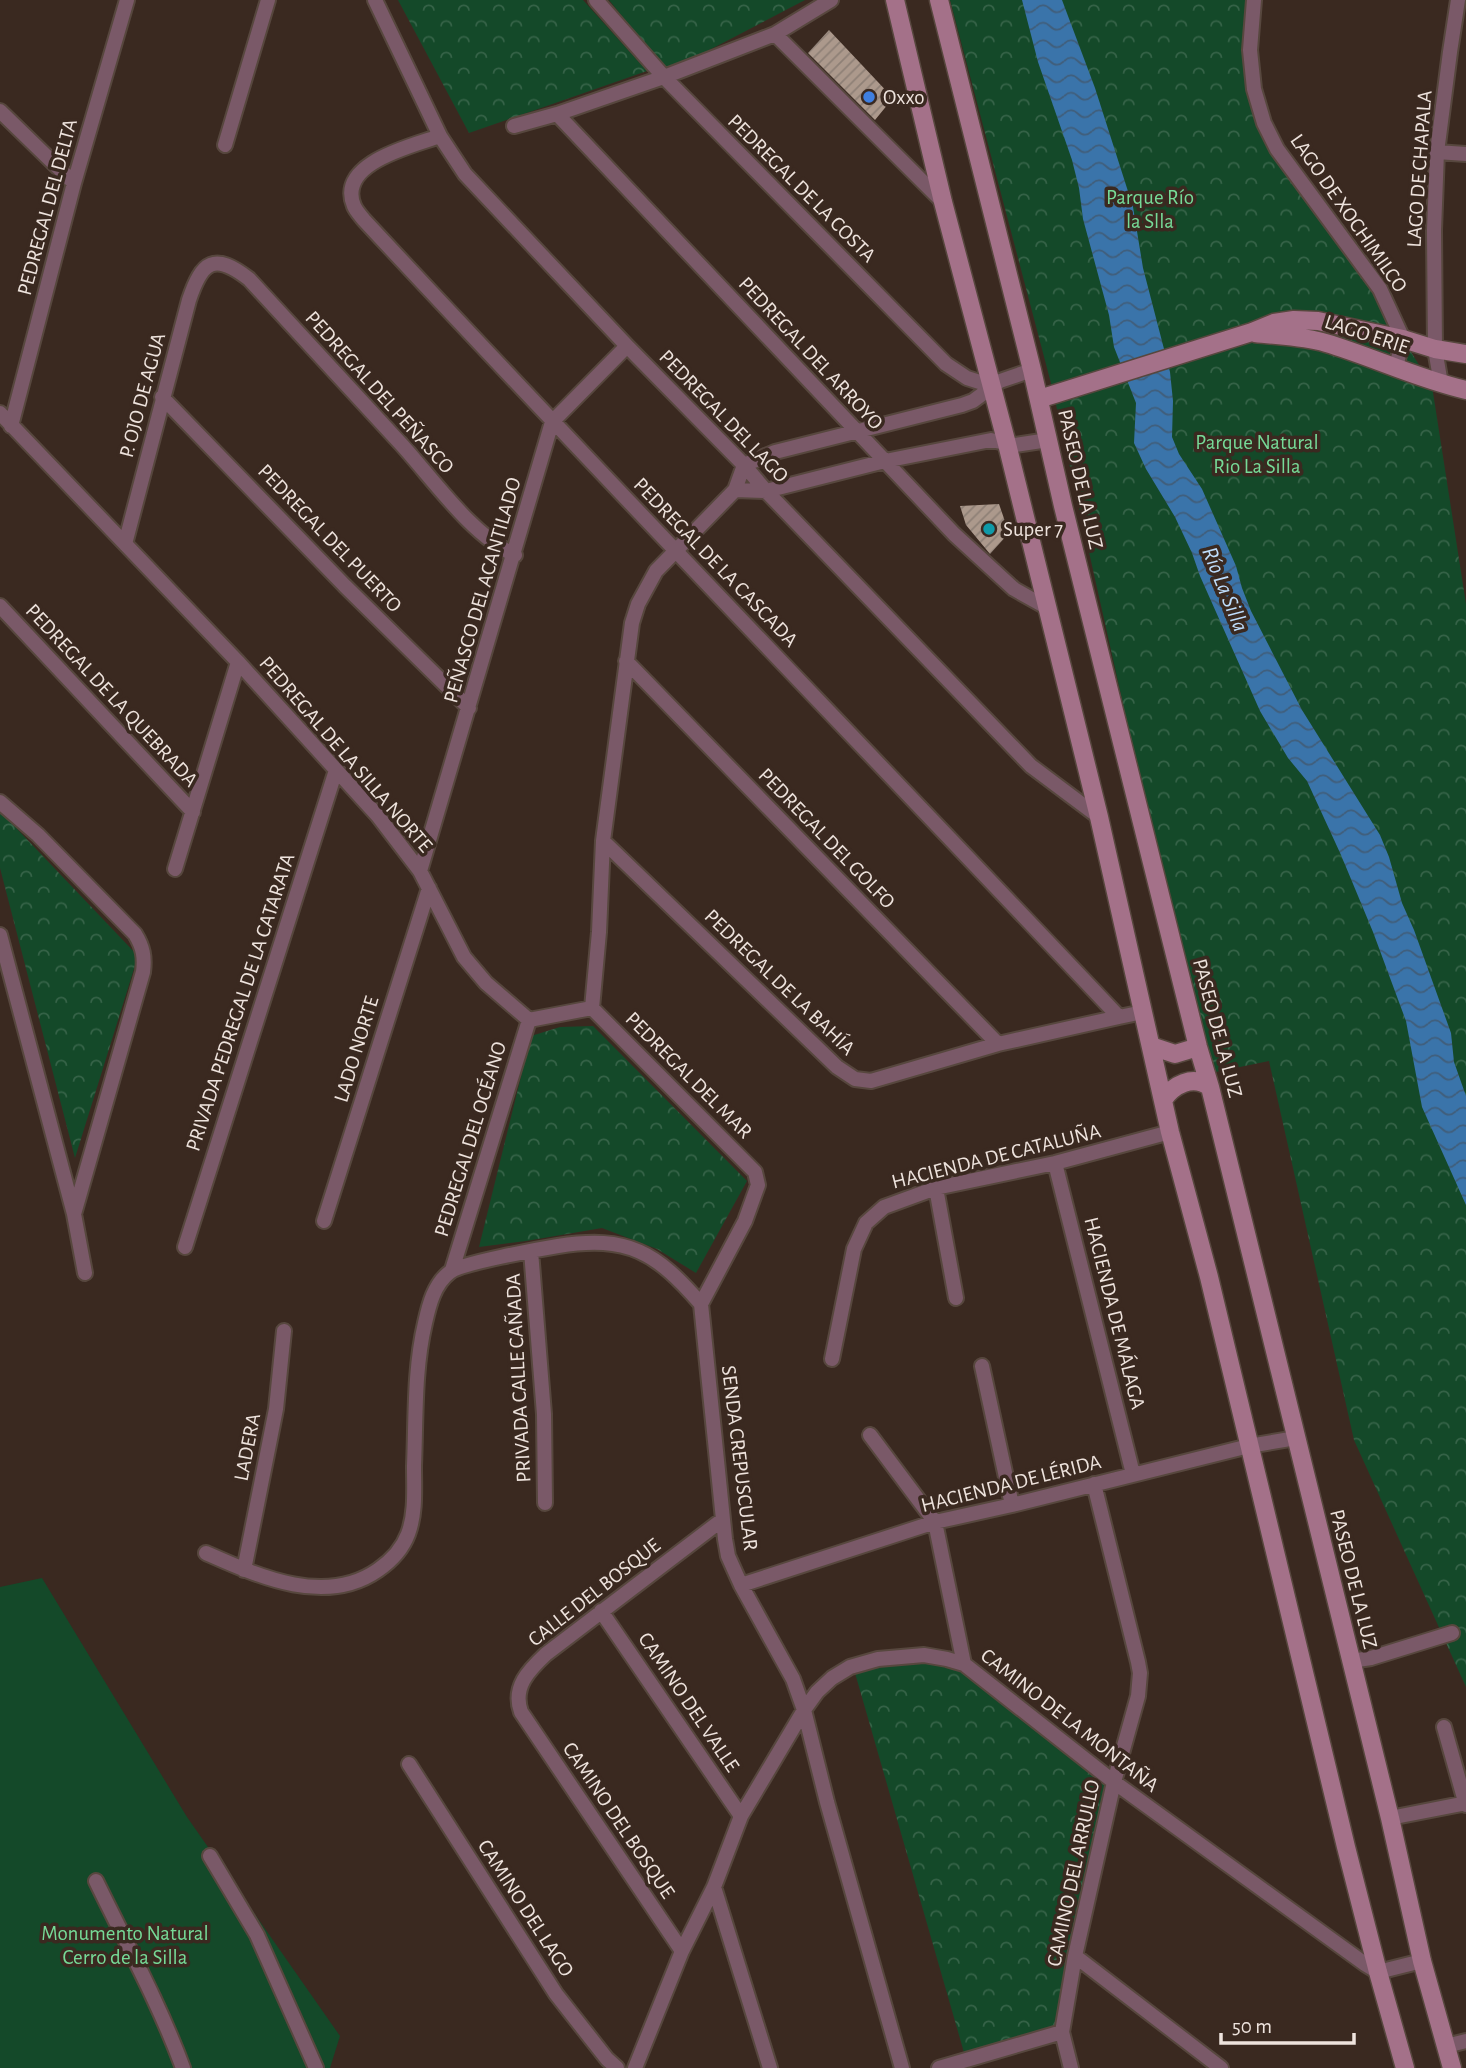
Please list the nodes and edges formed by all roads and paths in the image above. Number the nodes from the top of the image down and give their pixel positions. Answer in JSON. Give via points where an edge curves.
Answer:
{"nodes":[{"id":1,"x":127,"y":0,"type":"edge"},
{"id":2,"x":268,"y":0,"type":"edge"},
{"id":3,"x":375,"y":0,"type":"edge"},
{"id":4,"x":596,"y":0,"type":"edge"},
{"id":5,"x":831,"y":0,"type":"edge"},
{"id":6,"x":895,"y":0,"type":"edge"},
{"id":7,"x":939,"y":0,"type":"edge"},
{"id":8,"x":1254,"y":0,"type":"edge"},
{"id":9,"x":1458,"y":0,"type":"edge"},
{"id":10,"x":775,"y":34,"type":"junction"},
{"id":11,"x":664,"y":78,"type":"junction"},
{"id":12,"x":0,"y":111,"type":"edge"},
{"id":13,"x":557,"y":114,"type":"junction"},
{"id":14,"x":514,"y":126,"type":"dead end"},
{"id":15,"x":440,"y":136,"type":"junction"},
{"id":16,"x":225,"y":145,"type":"dead end"},
{"id":17,"x":1437,"y":152,"type":"junction"},
{"id":18,"x":1466,"y":154,"type":"edge"},
{"id":19,"x":74,"y":183,"type":"junction"},
{"id":20,"x":943,"y":202,"type":"junction"},
{"id":21,"x":212,"y":264,"type":"joint"},
{"id":22,"x":1245,"y":334,"type":"junction"},
{"id":23,"x":1403,"y":339,"type":"junction"},
{"id":24,"x":628,"y":346,"type":"junction"},
{"id":25,"x":1435,"y":349,"type":"junction"},
{"id":26,"x":1466,"y":354,"type":"edge"},
{"id":27,"x":1396,"y":367,"type":"junction"},
{"id":28,"x":1032,"y":370,"type":"junction"},
{"id":29,"x":1441,"y":384,"type":"junction"},
{"id":30,"x":992,"y":386,"type":"junction"},
{"id":31,"x":1466,"y":390,"type":"edge"},
{"id":32,"x":162,"y":397,"type":"junction"},
{"id":33,"x":1046,"y":397,"type":"junction"},
{"id":34,"x":0,"y":414,"type":"edge"},
{"id":35,"x":552,"y":422,"type":"junction"},
{"id":36,"x":11,"y":426,"type":"junction"},
{"id":37,"x":856,"y":431,"type":"junction"},
{"id":38,"x":1048,"y":440,"type":"junction"},
{"id":39,"x":1007,"y":444,"type":"junction"},
{"id":40,"x":885,"y":461,"type":"junction"},
{"id":41,"x":744,"y":465,"type":"junction"},
{"id":42,"x":735,"y":490,"type":"junction"},
{"id":43,"x":766,"y":491,"type":"junction"},
{"id":44,"x":125,"y":544,"type":"junction"},
{"id":45,"x":676,"y":549,"type":"junction"},
{"id":46,"x":515,"y":555,"type":"junction"},
{"id":47,"x":0,"y":606,"type":"edge"},
{"id":48,"x":1046,"y":607,"type":"junction"},
{"id":49,"x":626,"y":661,"type":"junction"},
{"id":50,"x":238,"y":662,"type":"junction"},
{"id":51,"x":469,"y":708,"type":"junction"},
{"id":52,"x":336,"y":770,"type":"junction"},
{"id":53,"x":0,"y":802,"type":"edge"},
{"id":54,"x":192,"y":812,"type":"junction"},
{"id":55,"x":1099,"y":817,"type":"junction"},
{"id":56,"x":603,"y":841,"type":"junction"},
{"id":57,"x":175,"y":869,"type":"dead end"},
{"id":58,"x":421,"y":871,"type":"junction"},
{"id":59,"x":429,"y":888,"type":"junction"},
{"id":60,"x":0,"y":935,"type":"edge"},
{"id":61,"x":592,"y":1007,"type":"junction"},
{"id":62,"x":1143,"y":1012,"type":"junction"},
{"id":63,"x":1119,"y":1017,"type":"junction"},
{"id":64,"x":529,"y":1020,"type":"junction"},
{"id":65,"x":999,"y":1044,"type":"junction"},
{"id":66,"x":1151,"y":1046,"type":"junction"},
{"id":67,"x":1198,"y":1047,"type":"junction"},
{"id":68,"x":1210,"y":1087,"type":"junction"},
{"id":69,"x":1163,"y":1100,"type":"junction"},
{"id":70,"x":1170,"y":1132,"type":"junction"},
{"id":71,"x":1055,"y":1163,"type":"junction"},
{"id":72,"x":936,"y":1188,"type":"junction"},
{"id":73,"x":74,"y":1214,"type":"junction"},
{"id":74,"x":324,"y":1222,"type":"dead end"},
{"id":75,"x":185,"y":1247,"type":"dead end"},
{"id":76,"x":531,"y":1251,"type":"junction"},
{"id":77,"x":452,"y":1270,"type":"junction"},
{"id":78,"x":85,"y":1273,"type":"dead end"},
{"id":79,"x":956,"y":1298,"type":"dead end"},
{"id":80,"x":701,"y":1304,"type":"junction"},
{"id":81,"x":284,"y":1331,"type":"dead end"},
{"id":82,"x":832,"y":1359,"type":"dead end"},
{"id":83,"x":982,"y":1366,"type":"dead end"},
{"id":84,"x":870,"y":1435,"type":"dead end"},
{"id":85,"x":1296,"y":1438,"type":"junction"},
{"id":86,"x":1249,"y":1446,"type":"junction"},
{"id":87,"x":1133,"y":1474,"type":"junction"},
{"id":88,"x":1094,"y":1484,"type":"junction"},
{"id":89,"x":545,"y":1503,"type":"dead end"},
{"id":90,"x":1012,"y":1505,"type":"junction"},
{"id":91,"x":722,"y":1520,"type":"junction"},
{"id":92,"x":935,"y":1522,"type":"junction"},
{"id":93,"x":206,"y":1553,"type":"dead end"},
{"id":94,"x":244,"y":1570,"type":"junction"},
{"id":95,"x":741,"y":1586,"type":"junction"},
{"id":96,"x":601,"y":1611,"type":"junction"},
{"id":97,"x":1452,"y":1633,"type":"dead end"},
{"id":98,"x":1351,"y":1661,"type":"junction"},
{"id":99,"x":964,"y":1664,"type":"junction"},
{"id":100,"x":804,"y":1710,"type":"junction"},
{"id":101,"x":521,"y":1712,"type":"joint"},
{"id":102,"x":1444,"y":1727,"type":"dead end"},
{"id":103,"x":409,"y":1764,"type":"dead end"},
{"id":104,"x":1114,"y":1782,"type":"junction"},
{"id":105,"x":1466,"y":1803,"type":"edge"},
{"id":106,"x":741,"y":1816,"type":"junction"},
{"id":107,"x":1390,"y":1818,"type":"junction"},
{"id":108,"x":209,"y":1856,"type":"dead end"},
{"id":109,"x":96,"y":1881,"type":"dead end"},
{"id":110,"x":714,"y":1887,"type":"junction"},
{"id":111,"x":682,"y":1951,"type":"junction"},
{"id":112,"x":1075,"y":1956,"type":"junction"},
{"id":113,"x":1422,"y":1961,"type":"junction"},
{"id":114,"x":1378,"y":1972,"type":"junction"},
{"id":115,"x":1062,"y":2032,"type":"junction"},
{"id":116,"x":1466,"y":2041,"type":"edge"},
{"id":117,"x":1446,"y":2046,"type":"junction"},
{"id":118,"x":183,"y":2068,"type":"edge"},
{"id":119,"x":316,"y":2068,"type":"edge"},
{"id":120,"x":617,"y":2068,"type":"edge"},
{"id":121,"x":635,"y":2068,"type":"edge"},
{"id":122,"x":770,"y":2068,"type":"edge"},
{"id":123,"x":902,"y":2068,"type":"edge"},
{"id":124,"x":939,"y":2068,"type":"edge"},
{"id":125,"x":1071,"y":2068,"type":"edge"},
{"id":126,"x":1221,"y":2068,"type":"edge"},
{"id":127,"x":1405,"y":2068,"type":"edge"},
{"id":128,"x":1452,"y":2068,"type":"edge"}],
"edges":[{"from":1,"to":19,"type":"street","name":"PEDREGAL DEL DELTA"},
{"from":2,"to":16,"type":"street"},
{"from":3,"to":15,"type":"street","name":"PEDREGAL DEL LAGO"},
{"from":4,"to":11,"type":"street","name":"PEDREGAL DE LA COSTA"},
{"from":5,"to":10,"type":"street"},
{"from":6,"to":20,"type":"street"},
{"from":7,"to":28,"type":"street","name":"PASEO DE LA LUZ"},
{"from":8,"to":23,"type":"street","name":"LAGO DE XOCHIMILCO","via":[[1250,50],[1264,123],[1277,149],[1380,289]]},
{"from":9,"to":17,"type":"street","name":"LAGO DE CHAPALA"},
{"from":10,"to":11,"type":"street"},
{"from":10,"to":20,"type":"street"},
{"from":11,"to":13,"type":"street"},
{"from":11,"to":30,"type":"street","name":"PEDREGAL DE LA COSTA","via":[[946,364],[967,378]]},
{"from":12,"to":19,"type":"street"},
{"from":13,"to":14,"type":"street"},
{"from":13,"to":37,"type":"street","name":"PEDREGAL DEL ARROYO"},
{"from":15,"to":24,"type":"street","name":"PEDREGAL DEL LAGO","via":[[465,174]]},
{"from":15,"to":35,"type":"street","name":"PEDREGAL DE LA CASCADA","via":[[367,166],[355,178],[354,205]]},
{"from":17,"to":18,"type":"street"},
{"from":17,"to":25,"type":"street","name":"LAGO DE CHAPALA"},
{"from":19,"to":36,"type":"street","name":"PEDREGAL DEL DELTA"},
{"from":20,"to":30,"type":"street"},
{"from":21,"to":32,"type":"street","name":"P. OJO DE AGUA","via":[[195,282]]},
{"from":21,"to":46,"type":"street","name":"PEDREGAL DEL PEÑASCO","via":[[235,268],[249,279],[479,532]]},
{"from":22,"to":23,"type":"street","name":"LAGO ERIE","via":[[1294,320]]},
{"from":22,"to":27,"type":"street","name":"LAGO ERIE","via":[[1322,342]]},
{"from":22,"to":33,"type":"street","name":"LAGO ERIE"},
{"from":23,"to":25,"type":"street","name":"LAGO ERIE"},
{"from":23,"to":27,"type":"street"},
{"from":24,"to":35,"type":"street","name":"PEÑASCO DEL ACANTILADO"},
{"from":24,"to":41,"type":"street","name":"PEDREGAL DEL LAGO"},
{"from":25,"to":26,"type":"street","name":"LAGO ERIE"},
{"from":25,"to":29,"type":"street","name":"LAGO DE CHAPALA"},
{"from":27,"to":29,"type":"street","name":"LAGO ERIE"},
{"from":28,"to":30,"type":"street"},
{"from":28,"to":33,"type":"street","name":"PASEO DE LA LUZ"},
{"from":29,"to":31,"type":"street","name":"LAGO ERIE"},
{"from":30,"to":37,"type":"street","via":[[962,405]]},
{"from":30,"to":39,"type":"street"},
{"from":32,"to":44,"type":"street","name":"P. OJO DE AGUA"},
{"from":32,"to":51,"type":"street","name":"PEDREGAL DEL PUERTO"},
{"from":33,"to":38,"type":"street","name":"PASEO DE LA LUZ"},
{"from":34,"to":36,"type":"street","name":"PEDREGAL DE LA SILLA NORTE"},
{"from":35,"to":45,"type":"street","name":"PEDREGAL DE LA CASCADA"},
{"from":35,"to":46,"type":"street","name":"PEÑASCO DEL ACANTILADO"},
{"from":36,"to":44,"type":"street","name":"PEDREGAL DE LA SILLA NORTE"},
{"from":37,"to":40,"type":"street","name":"PEDREGAL DEL ARROYO"},
{"from":37,"to":41,"type":"street"},
{"from":38,"to":39,"type":"street"},
{"from":38,"to":67,"type":"street","name":"PASEO DE LA LUZ"},
{"from":39,"to":40,"type":"street","via":[[991,440]]},
{"from":39,"to":48,"type":"street"},
{"from":40,"to":43,"type":"street"},
{"from":40,"to":48,"type":"street","name":"PEDREGAL DEL ARROYO","via":[[997,574]]},
{"from":41,"to":42,"type":"street"},
{"from":41,"to":43,"type":"street","name":"PEDREGAL DEL LAGO"},
{"from":42,"to":43,"type":"street"},
{"from":42,"to":45,"type":"street"},
{"from":43,"to":55,"type":"street","name":"PEDREGAL DEL LAGO","via":[[1031,766]]},
{"from":44,"to":50,"type":"street","name":"PEDREGAL DE LA SILLA NORTE"},
{"from":45,"to":49,"type":"street","via":[[656,571],[638,604]]},
{"from":45,"to":63,"type":"street","name":"PEDREGAL DE LA CASCADA"},
{"from":46,"to":51,"type":"street","name":"PEÑASCO DEL ACANTILADO"},
{"from":47,"to":54,"type":"street","name":"PEDREGAL DE LA QUEBRADA"},
{"from":48,"to":55,"type":"street"},
{"from":49,"to":56,"type":"street"},
{"from":49,"to":65,"type":"street","name":"PEDREGAL DEL GOLFO"},
{"from":50,"to":52,"type":"street","name":"PEDREGAL DE LA SILLA NORTE"},
{"from":50,"to":54,"type":"street","name":"PEDREGAL DE LA QUEBRADA"},
{"from":51,"to":58,"type":"street","name":"PEÑASCO DEL ACANTILADO"},
{"from":52,"to":58,"type":"street","name":"PEDREGAL DE LA SILLA NORTE"},
{"from":52,"to":75,"type":"street","name":"PRIVADA PEDREGAL DE LA CATARATA"},
{"from":53,"to":73,"type":"street","via":[[135,934],[145,957]]},
{"from":54,"to":57,"type":"street","name":"PEDREGAL DE LA QUEBRADA"},
{"from":55,"to":62,"type":"street"},
{"from":56,"to":61,"type":"street"},
{"from":56,"to":65,"type":"street","name":"PEDREGAL DE LA BAHÍA","via":[[848,1076],[870,1081]]},
{"from":58,"to":59,"type":"street","name":"PEDREGAL DE LA SILLA NORTE"},
{"from":59,"to":64,"type":"street","name":"PEDREGAL DE LA SILLA NORTE","via":[[464,957]]},
{"from":59,"to":74,"type":"street","name":"LADO NORTE"},
{"from":60,"to":73,"type":"street"},
{"from":61,"to":64,"type":"street"},
{"from":61,"to":80,"type":"street","name":"PEDREGAL DEL MAR","via":[[755,1172],[758,1185],[745,1221]]},
{"from":62,"to":63,"type":"street"},
{"from":62,"to":66,"type":"street"},
{"from":63,"to":65,"type":"street","name":"PEDREGAL DE LA BAHÍA"},
{"from":64,"to":77,"type":"street","name":"PEDREGAL DEL OCÉANO"},
{"from":66,"to":67,"type":"street","via":[[1175,1054]]},
{"from":66,"to":69,"type":"street"},
{"from":67,"to":68,"type":"street","name":"PASEO DE LA LUZ"},
{"from":68,"to":69,"type":"street","via":[[1195,1081],[1175,1086]]},
{"from":68,"to":85,"type":"street","name":"PASEO DE LA LUZ"},
{"from":69,"to":70,"type":"street"},
{"from":70,"to":71,"type":"street","name":"HACIENDA DE CATALUÑA"},
{"from":70,"to":86,"type":"street"},
{"from":71,"to":72,"type":"street","name":"HACIENDA DE CATALUÑA"},
{"from":71,"to":87,"type":"street","name":"HACIENDA DE MÁLAGA"},
{"from":72,"to":79,"type":"street"},
{"from":72,"to":82,"type":"street","name":"HACIENDA DE CATALUÑA","via":[[884,1207],[866,1223],[854,1249]]},
{"from":73,"to":78,"type":"street"},
{"from":76,"to":77,"type":"street","name":"PEDREGAL DEL OCÉANO"},
{"from":76,"to":80,"type":"street","name":"PEDREGAL DEL OCÉANO","via":[[577,1243],[632,1247],[658,1261]]},
{"from":76,"to":89,"type":"street","name":"PRIVADA CALLE CAÑADA","via":[[544,1414]]},
{"from":77,"to":94,"type":"street","name":"PEDREGAL DEL OCÉANO","via":[[430,1301],[424,1327],[416,1384],[414,1512],[393,1559],[369,1576],[342,1585],[309,1587]]},
{"from":80,"to":91,"type":"street","name":"SENDA CREPUSCULAR"},
{"from":81,"to":94,"type":"street","name":"LADERA","via":[[276,1409]]},
{"from":83,"to":90,"type":"street"},
{"from":84,"to":92,"type":"street"},
{"from":85,"to":86,"type":"street","name":"HACIENDA DE LÉRIDA"},
{"from":85,"to":98,"type":"street","name":"PASEO DE LA LUZ"},
{"from":86,"to":87,"type":"street","name":"HACIENDA DE LÉRIDA"},
{"from":86,"to":114,"type":"street"},
{"from":87,"to":88,"type":"street","name":"HACIENDA DE LÉRIDA"},
{"from":88,"to":90,"type":"street","name":"HACIENDA DE LÉRIDA"},
{"from":88,"to":104,"type":"street","name":"CAMINO DEL ARRULLO","via":[[1140,1673]]},
{"from":90,"to":92,"type":"street","name":"HACIENDA DE LÉRIDA"},
{"from":91,"to":95,"type":"street","name":"SENDA CREPUSCULAR","via":[[728,1556]]},
{"from":91,"to":96,"type":"street","name":"CALLE DEL BOSQUE"},
{"from":92,"to":95,"type":"street","name":"HACIENDA DE LÉRIDA"},
{"from":92,"to":99,"type":"street"},
{"from":93,"to":94,"type":"street","name":"PEDREGAL DEL OCÉANO"},
{"from":95,"to":100,"type":"street","name":"SENDA CREPUSCULAR","via":[[793,1679]]},
{"from":96,"to":101,"type":"street","name":"CALLE DEL BOSQUE","via":[[534,1666],[518,1695]]},
{"from":96,"to":106,"type":"street","name":"CAMINO DEL VALLE"},
{"from":97,"to":98,"type":"street"},
{"from":98,"to":107,"type":"street","name":"PASEO DE LA LUZ"},
{"from":99,"to":100,"type":"street","name":"CAMINO DE LA MONTAÑA","via":[[924,1655],[850,1667],[817,1692]]},
{"from":99,"to":104,"type":"street","name":"CAMINO DE LA MONTAÑA"},
{"from":100,"to":106,"type":"street","name":"CAMINO DE LA MONTAÑA"},
{"from":100,"to":123,"type":"street","name":"SENDA CREPUSCULAR"},
{"from":101,"to":111,"type":"street","name":"CAMINO DEL BOSQUE"},
{"from":102,"to":105,"type":"street"},
{"from":103,"to":120,"type":"street","name":"CAMINO DEL LAGO","via":[[556,1994]]},
{"from":104,"to":112,"type":"street","name":"CAMINO DEL ARRULLO"},
{"from":104,"to":114,"type":"street","name":"CAMINO DE LA MONTAÑA"},
{"from":105,"to":107,"type":"street"},
{"from":106,"to":110,"type":"street","name":"CAMINO DE LA MONTAÑA"},
{"from":107,"to":113,"type":"street","name":"PASEO DE LA LUZ"},
{"from":108,"to":119,"type":"street","via":[[257,1935]]},
{"from":109,"to":118,"type":"street","via":[[155,1999]]},
{"from":110,"to":111,"type":"street","name":"CAMINO DE LA MONTAÑA"},
{"from":110,"to":122,"type":"street"},
{"from":111,"to":121,"type":"street","name":"CAMINO DE LA MONTAÑA"},
{"from":112,"to":115,"type":"street","name":"CAMINO DEL ARRULLO"},
{"from":112,"to":126,"type":"street"},
{"from":113,"to":114,"type":"street"},
{"from":113,"to":117,"type":"street","name":"PASEO DE LA LUZ"},
{"from":114,"to":127,"type":"street"},
{"from":115,"to":124,"type":"street"},
{"from":115,"to":125,"type":"street","name":"CAMINO DEL ARRULLO"},
{"from":116,"to":117,"type":"street"},
{"from":117,"to":128,"type":"street","name":"PASEO DE LA LUZ"}]}
